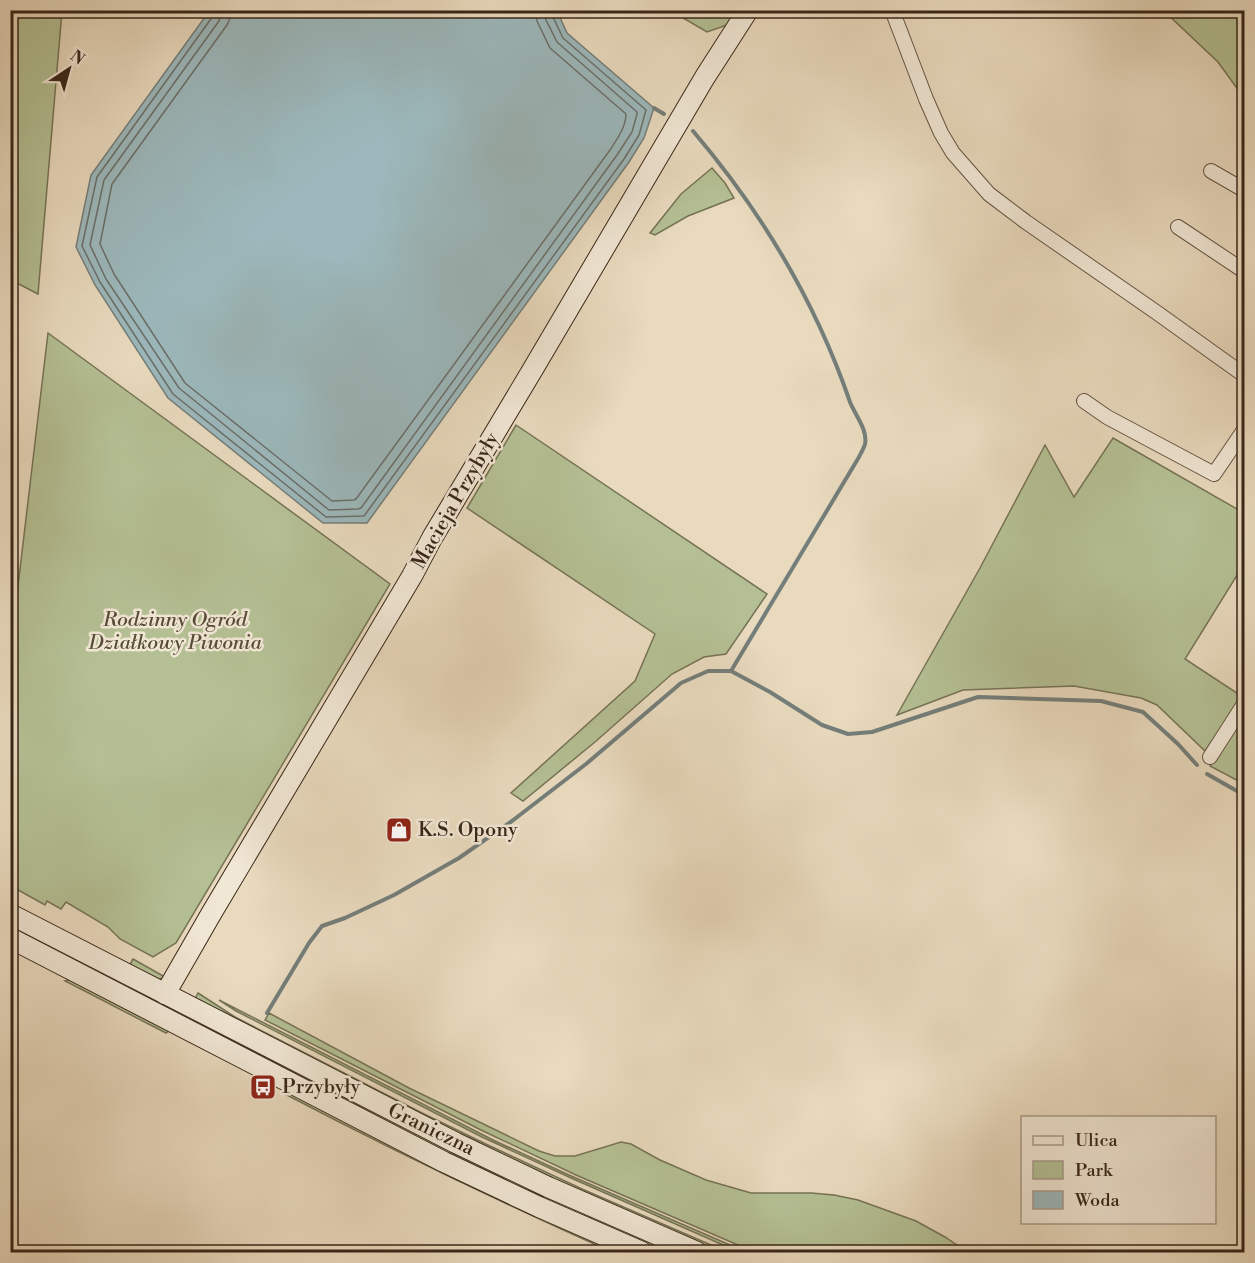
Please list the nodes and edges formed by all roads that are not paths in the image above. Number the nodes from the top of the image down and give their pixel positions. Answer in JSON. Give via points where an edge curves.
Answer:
{"nodes":[{"id":1,"x":748,"y":10,"type":"edge"},
{"id":2,"x":892,"y":10,"type":"edge"},
{"id":3,"x":1211,"y":171,"type":"dead end"},
{"id":4,"x":1245,"y":190,"type":"edge"},
{"id":5,"x":1178,"y":227,"type":"dead end"},
{"id":6,"x":1245,"y":271,"type":"edge"},
{"id":7,"x":1245,"y":375,"type":"edge"},
{"id":8,"x":1084,"y":401,"type":"dead end"},
{"id":9,"x":1245,"y":430,"type":"edge"},
{"id":10,"x":1245,"y":704,"type":"edge"},
{"id":11,"x":1210,"y":757,"type":"dead end"},
{"id":12,"x":10,"y":914,"type":"edge"},
{"id":13,"x":10,"y":939,"type":"edge"},
{"id":14,"x":165,"y":993,"type":"junction"},
{"id":15,"x":642,"y":1252,"type":"edge"},
{"id":16,"x":697,"y":1252,"type":"edge"}],
"edges":[{"from":1,"to":14,"type":"main road","name":"Macieja Przybyły"},
{"from":2,"to":7,"type":"street","via":[[941,133],[952,153],[989,194]]},
{"from":3,"to":4,"type":"street"},
{"from":5,"to":6,"type":"street"},
{"from":8,"to":9,"type":"street","via":[[1214,474]]},
{"from":10,"to":11,"type":"street"},
{"from":12,"to":14,"type":"main road","name":"Graniczna"},
{"from":13,"to":15,"type":"main road","name":"Graniczna","via":[[444,1162]]},
{"from":14,"to":16,"type":"main road","name":"Graniczna","via":[[446,1138]]}]}
